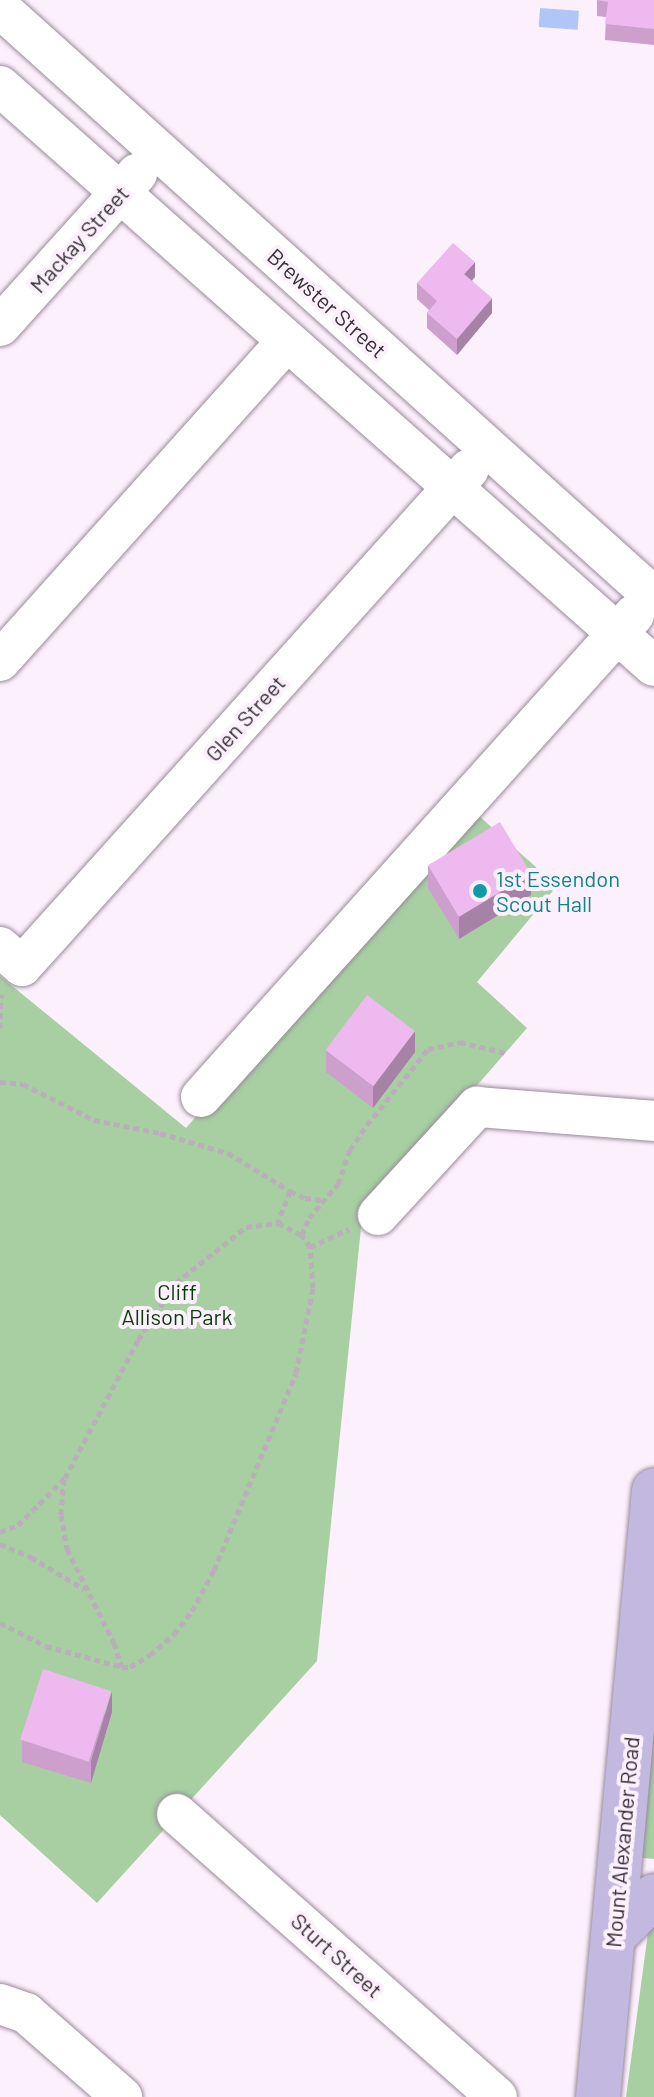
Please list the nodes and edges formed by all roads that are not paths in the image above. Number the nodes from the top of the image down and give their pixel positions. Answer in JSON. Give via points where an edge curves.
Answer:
{"nodes":[{"id":1,"x":0,"y":8,"type":"edge"},
{"id":2,"x":0,"y":86,"type":"edge"},
{"id":3,"x":157,"y":152,"type":"junction"},
{"id":4,"x":119,"y":194,"type":"junction"},
{"id":5,"x":0,"y":326,"type":"edge"},
{"id":6,"x":287,"y":341,"type":"junction"},
{"id":7,"x":487,"y":448,"type":"junction"},
{"id":8,"x":451,"y":489,"type":"junction"},
{"id":9,"x":652,"y":596,"type":"edge"},
{"id":10,"x":618,"y":635,"type":"junction"},
{"id":11,"x":0,"y":661,"type":"edge"},
{"id":12,"x":654,"y":666,"type":"edge"},
{"id":13,"x":0,"y":947,"type":"edge"},
{"id":14,"x":201,"y":1097,"type":"dead end"},
{"id":15,"x":654,"y":1121,"type":"edge"},
{"id":16,"x":378,"y":1215,"type":"dead end"},
{"id":17,"x":654,"y":1491,"type":"edge"},
{"id":18,"x":177,"y":1814,"type":"dead end"},
{"id":19,"x":654,"y":1896,"type":"edge"},
{"id":20,"x":613,"y":1937,"type":"junction"},
{"id":21,"x":0,"y":2004,"type":"edge"},
{"id":22,"x":122,"y":2097,"type":"edge"},
{"id":23,"x":497,"y":2097,"type":"edge"},
{"id":24,"x":598,"y":2097,"type":"edge"}],
"edges":[{"from":1,"to":3,"type":"street","name":"Brewster Street"},
{"from":2,"to":4,"type":"street"},
{"from":3,"to":4,"type":"street","name":"Mackay Street"},
{"from":3,"to":7,"type":"street","name":"Brewster Street"},
{"from":4,"to":5,"type":"street","name":"Mackay Street"},
{"from":4,"to":6,"type":"street"},
{"from":6,"to":8,"type":"street"},
{"from":6,"to":11,"type":"street"},
{"from":7,"to":8,"type":"street","name":"Glen Street"},
{"from":7,"to":9,"type":"street","name":"Brewster Street"},
{"from":8,"to":10,"type":"street"},
{"from":8,"to":13,"type":"street","name":"Glen Street","via":[[22,966]]},
{"from":9,"to":10,"type":"street"},
{"from":10,"to":12,"type":"street"},
{"from":10,"to":14,"type":"street"},
{"from":15,"to":16,"type":"street","via":[[477,1107]]},
{"from":17,"to":20,"type":"main road","name":"Mount Alexander Road"},
{"from":18,"to":23,"type":"street","name":"Sturt Street"},
{"from":19,"to":20,"type":"main road"},
{"from":20,"to":24,"type":"main road","name":"Mount Alexander Road"},
{"from":21,"to":22,"type":"street","via":[[26,2013]]}]}
